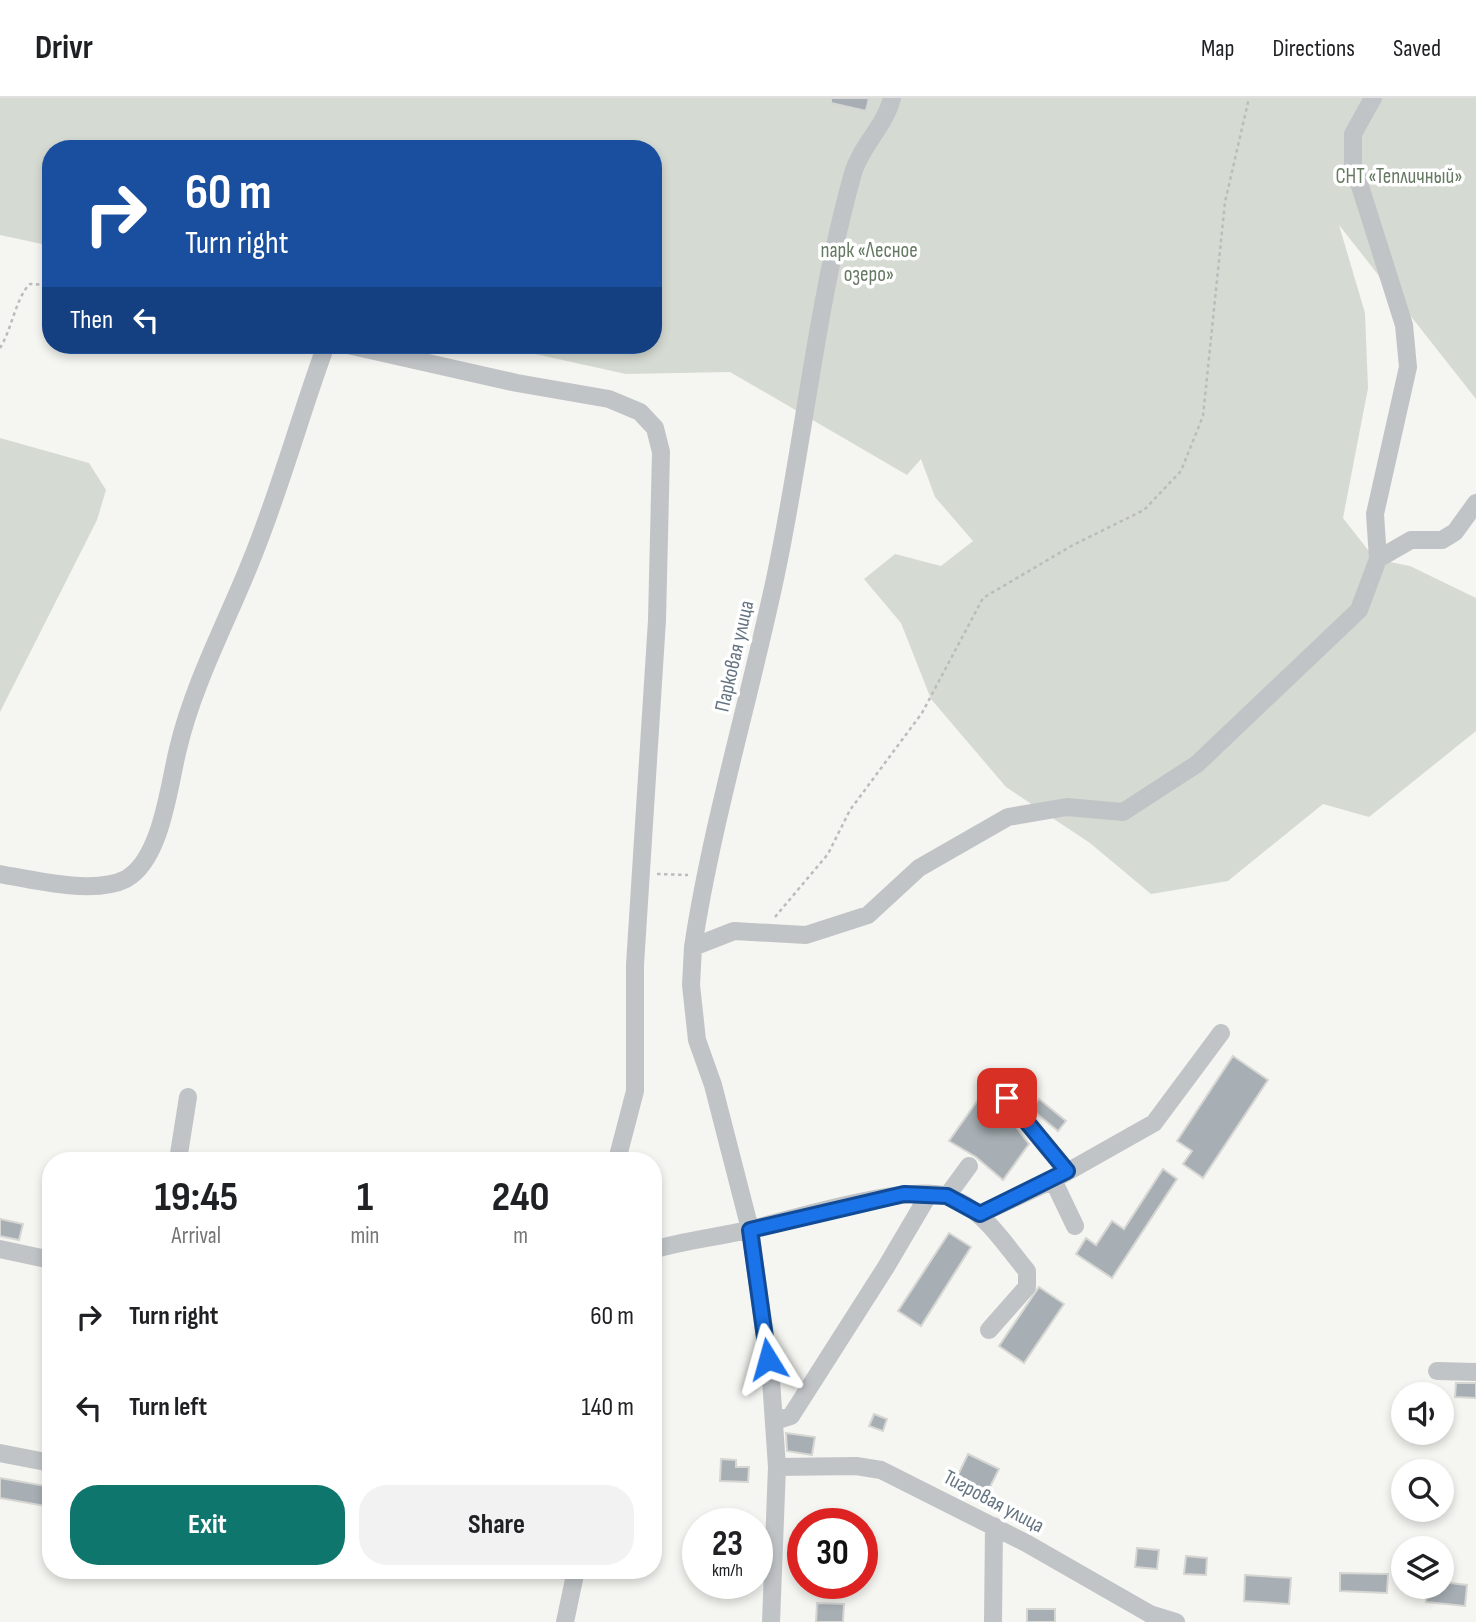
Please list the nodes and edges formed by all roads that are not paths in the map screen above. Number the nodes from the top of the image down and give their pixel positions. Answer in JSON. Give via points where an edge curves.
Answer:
{"nodes":[{"id":1,"x":892,"y":98,"type":"edge"},
{"id":2,"x":1373,"y":98,"type":"edge"},
{"id":3,"x":323,"y":354,"type":"edge"},
{"id":4,"x":388,"y":354,"type":"edge"},
{"id":5,"x":1476,"y":503,"type":"edge"},
{"id":6,"x":1378,"y":559,"type":"junction"},
{"id":7,"x":0,"y":874,"type":"edge"},
{"id":8,"x":693,"y":947,"type":"junction"},
{"id":9,"x":1221,"y":1033,"type":"dead end"},
{"id":10,"x":188,"y":1097,"type":"dead end"},
{"id":11,"x":1007,"y":1098,"type":"dead end"},
{"id":12,"x":179,"y":1152,"type":"edge"},
{"id":13,"x":619,"y":1152,"type":"edge"},
{"id":14,"x":969,"y":1166,"type":"dead end"},
{"id":15,"x":1060,"y":1175,"type":"junction"},
{"id":16,"x":938,"y":1195,"type":"junction"},
{"id":17,"x":980,"y":1214,"type":"junction"},
{"id":18,"x":1074,"y":1226,"type":"dead end"},
{"id":19,"x":750,"y":1230,"type":"junction"},
{"id":20,"x":662,"y":1247,"type":"edge"},
{"id":21,"x":0,"y":1249,"type":"edge"},
{"id":22,"x":42,"y":1258,"type":"edge"},
{"id":23,"x":989,"y":1330,"type":"dead end"},
{"id":24,"x":1437,"y":1371,"type":"dead end"},
{"id":25,"x":1476,"y":1372,"type":"edge"},
{"id":26,"x":775,"y":1421,"type":"junction"},
{"id":27,"x":0,"y":1453,"type":"edge"},
{"id":28,"x":42,"y":1461,"type":"edge"},
{"id":29,"x":777,"y":1467,"type":"junction"},
{"id":30,"x":994,"y":1526,"type":"junction"},
{"id":31,"x":574,"y":1579,"type":"edge"},
{"id":32,"x":565,"y":1622,"type":"edge"},
{"id":33,"x":771,"y":1622,"type":"edge"},
{"id":34,"x":993,"y":1622,"type":"edge"},
{"id":35,"x":1176,"y":1622,"type":"edge"}],
"edges":[{"from":1,"to":8,"type":"street","name":"Парковая улица","via":[[885,120],[854,169],[804,407],[777,571]]},
{"from":2,"to":6,"type":"street","via":[[1353,134],[1353,164],[1408,345],[1408,367],[1375,514]]},
{"from":3,"to":7,"type":"street","via":[[256,550],[178,748],[166,814],[144,859],[128,878],[110,884],[83,886]]},
{"from":4,"to":13,"type":"street","via":[[608,399],[639,412],[655,428],[661,452],[657,620],[639,873],[635,1091]]},
{"from":5,"to":6,"type":"street","via":[[1442,540],[1411,540]]},
{"from":6,"to":8,"type":"street","via":[[1359,610],[1344,628],[1197,764],[1147,799],[1123,812],[1067,807],[1008,817],[919,868],[867,915],[806,934],[734,931]]},
{"from":8,"to":19,"type":"street","name":"Парковая улица","via":[[691,985],[697,1040]]},
{"from":9,"to":15,"type":"street","via":[[1154,1123]]},
{"from":10,"to":12,"type":"street"},
{"from":11,"to":15,"type":"street"},
{"from":14,"to":16,"type":"street"},
{"from":15,"to":17,"type":"street"},
{"from":15,"to":18,"type":"street"},
{"from":16,"to":17,"type":"street"},
{"from":16,"to":19,"type":"street","via":[[904,1194]]},
{"from":16,"to":26,"type":"street","via":[[791,1416]]},
{"from":17,"to":23,"type":"street","via":[[1029,1279]]},
{"from":19,"to":20,"type":"street"},
{"from":19,"to":26,"type":"street","name":"Парковая улица"},
{"from":21,"to":22,"type":"street"},
{"from":24,"to":25,"type":"street"},
{"from":26,"to":29,"type":"street","name":"Парковая улица"},
{"from":27,"to":28,"type":"street"},
{"from":29,"to":30,"type":"street","name":"Тигровая улица","via":[[881,1470]]},
{"from":29,"to":33,"type":"street","name":"Парковая улица"},
{"from":30,"to":34,"type":"street"},
{"from":30,"to":35,"type":"street","name":"Тигровая улица","via":[[1150,1614]]},
{"from":31,"to":32,"type":"street"}]}
